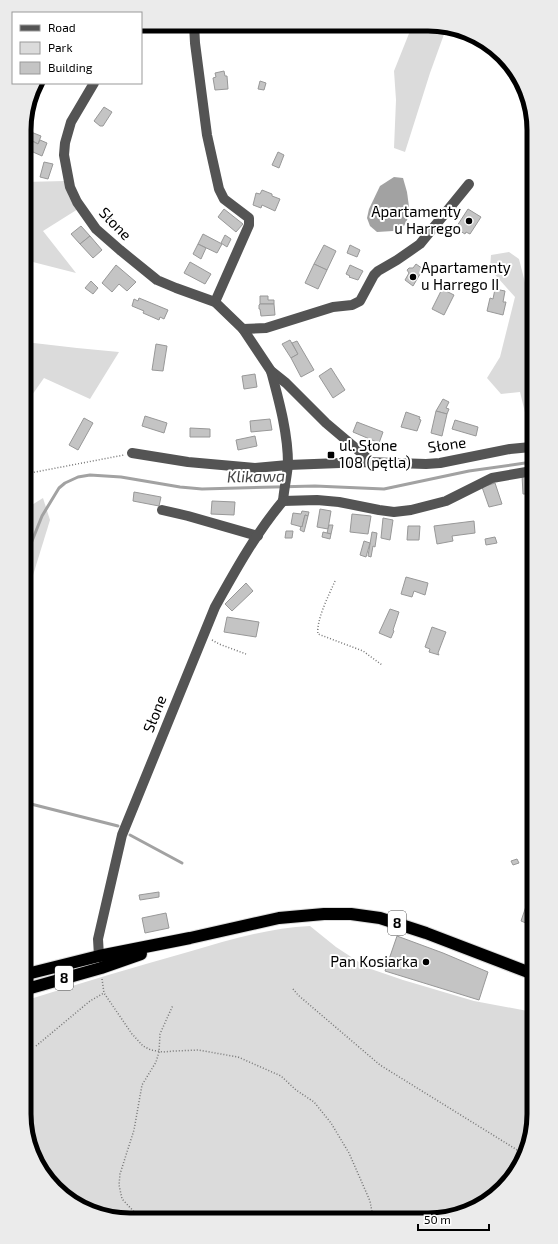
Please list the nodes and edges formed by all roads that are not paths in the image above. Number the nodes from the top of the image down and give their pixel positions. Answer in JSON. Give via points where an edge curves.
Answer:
{"nodes":[{"id":1,"x":194,"y":31,"type":"edge"},
{"id":2,"x":93,"y":84,"type":"edge"},
{"id":3,"x":469,"y":184,"type":"dead end"},
{"id":4,"x":215,"y":302,"type":"junction"},
{"id":5,"x":243,"y":329,"type":"junction"},
{"id":6,"x":271,"y":371,"type":"junction"},
{"id":7,"x":527,"y":447,"type":"edge"},
{"id":8,"x":132,"y":453,"type":"road end"},
{"id":9,"x":366,"y":462,"type":"junction"},
{"id":10,"x":288,"y":464,"type":"junction"},
{"id":11,"x":527,"y":472,"type":"edge"},
{"id":12,"x":283,"y":497,"type":"junction"},
{"id":13,"x":162,"y":510,"type":"dead end"},
{"id":14,"x":258,"y":536,"type":"junction"},
{"id":15,"x":100,"y":962,"type":"junction"},
{"id":16,"x":527,"y":972,"type":"edge"},
{"id":17,"x":31,"y":973,"type":"edge"},
{"id":18,"x":31,"y":988,"type":"edge"}],
"edges":[{"from":1,"to":4,"type":"street","via":[[207,136],[219,189],[224,199],[249,218],[249,225]]},
{"from":2,"to":4,"type":"street","name":"Słone","via":[[71,122],[64,143],[66,169],[77,202],[96,229],[156,280]]},
{"from":3,"to":5,"type":"street","via":[[420,244],[378,270],[360,301],[266,328]]},
{"from":4,"to":5,"type":"street","name":"Słone"},
{"from":5,"to":6,"type":"street","name":"Słone"},
{"from":6,"to":9,"type":"street","name":"Słone","via":[[365,456]]},
{"from":6,"to":10,"type":"street","name":"Słone","via":[[280,409]]},
{"from":7,"to":9,"type":"street","name":"Słone","via":[[440,463]]},
{"from":8,"to":10,"type":"street","via":[[237,467],[255,468]]},
{"from":9,"to":10,"type":"street","name":"Słone"},
{"from":10,"to":12,"type":"street"},
{"from":11,"to":12,"type":"street","via":[[492,478],[446,500],[394,512],[339,502]]},
{"from":12,"to":14,"type":"street","name":"Słone"},
{"from":13,"to":14,"type":"street"},
{"from":14,"to":15,"type":"street","name":"Słone","via":[[214,609],[122,835],[98,939]]},
{"from":15,"to":16,"type":"highway","number":"8","via":[[279,918],[324,914],[380,918],[426,932]]},
{"from":15,"to":17,"type":"highway","number":"8"},
{"from":15,"to":18,"type":"highway","number":"8"}]}
